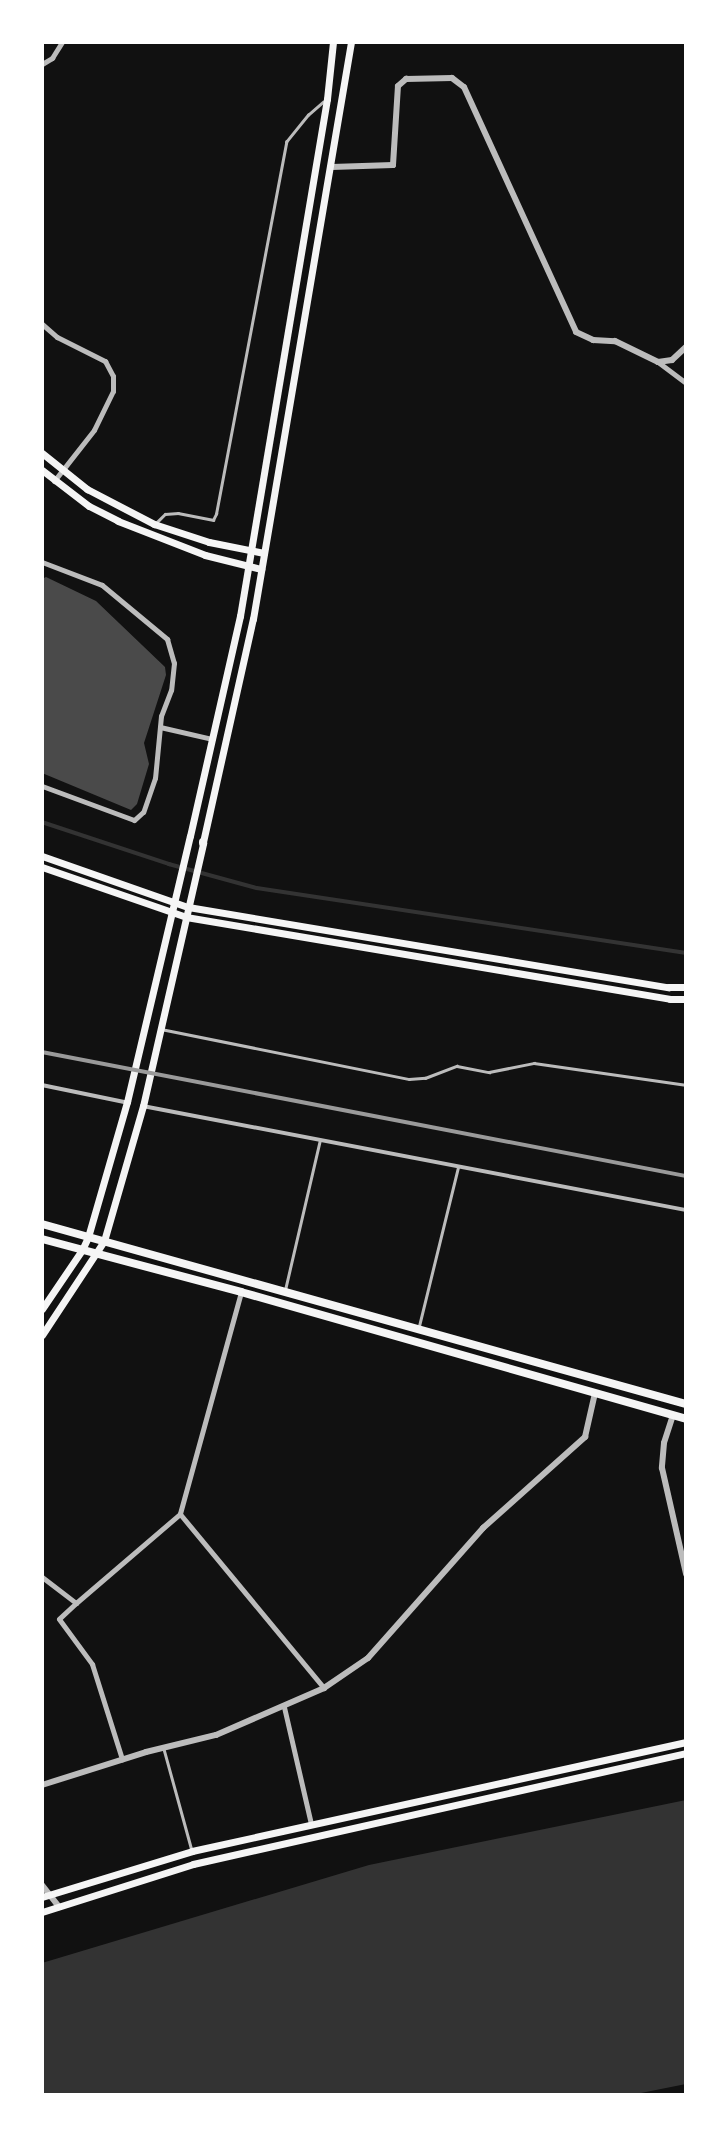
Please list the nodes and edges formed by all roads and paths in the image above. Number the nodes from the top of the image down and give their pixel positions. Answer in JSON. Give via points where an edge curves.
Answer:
{"nodes":[{"id":1,"x":62,"y":42,"type":"edge"},
{"id":2,"x":333,"y":42,"type":"edge"},
{"id":3,"x":351,"y":42,"type":"edge"},
{"id":4,"x":42,"y":64,"type":"edge"},
{"id":5,"x":327,"y":99,"type":"junction"},
{"id":6,"x":332,"y":167,"type":"junction"},
{"id":7,"x":42,"y":324,"type":"edge"},
{"id":8,"x":686,"y":347,"type":"edge"},
{"id":9,"x":658,"y":362,"type":"junction"},
{"id":10,"x":686,"y":383,"type":"edge"},
{"id":11,"x":42,"y":453,"type":"edge"},
{"id":12,"x":62,"y":470,"type":"junction"},
{"id":13,"x":42,"y":471,"type":"edge"},
{"id":14,"x":54,"y":481,"type":"junction"},
{"id":15,"x":154,"y":524,"type":"junction"},
{"id":16,"x":251,"y":551,"type":"junction"},
{"id":17,"x":264,"y":553,"type":"junction"},
{"id":18,"x":42,"y":562,"type":"edge"},
{"id":19,"x":248,"y":566,"type":"junction"},
{"id":20,"x":261,"y":569,"type":"junction"},
{"id":21,"x":160,"y":727,"type":"junction"},
{"id":22,"x":212,"y":739,"type":"junction"},
{"id":23,"x":42,"y":786,"type":"edge"},
{"id":24,"x":42,"y":856,"type":"edge"},
{"id":25,"x":42,"y":867,"type":"edge"},
{"id":26,"x":174,"y":903,"type":"junction"},
{"id":27,"x":188,"y":907,"type":"junction"},
{"id":28,"x":171,"y":914,"type":"junction"},
{"id":29,"x":186,"y":917,"type":"junction"},
{"id":30,"x":686,"y":988,"type":"edge"},
{"id":31,"x":686,"y":1000,"type":"edge"},
{"id":32,"x":160,"y":1029,"type":"junction"},
{"id":33,"x":42,"y":1085,"type":"edge"},
{"id":34,"x":686,"y":1085,"type":"edge"},
{"id":35,"x":127,"y":1102,"type":"junction"},
{"id":36,"x":143,"y":1106,"type":"junction"},
{"id":37,"x":320,"y":1140,"type":"junction"},
{"id":38,"x":458,"y":1167,"type":"junction"},
{"id":39,"x":686,"y":1210,"type":"edge"},
{"id":40,"x":42,"y":1224,"type":"edge"},
{"id":41,"x":88,"y":1237,"type":"junction"},
{"id":42,"x":42,"y":1239,"type":"edge"},
{"id":43,"x":104,"y":1241,"type":"junction"},
{"id":44,"x":82,"y":1251,"type":"junction"},
{"id":45,"x":97,"y":1254,"type":"junction"},
{"id":46,"x":285,"y":1290,"type":"junction"},
{"id":47,"x":240,"y":1292,"type":"junction"},
{"id":48,"x":42,"y":1309,"type":"edge"},
{"id":49,"x":418,"y":1328,"type":"junction"},
{"id":50,"x":42,"y":1335,"type":"edge"},
{"id":51,"x":595,"y":1393,"type":"junction"},
{"id":52,"x":686,"y":1404,"type":"edge"},
{"id":53,"x":673,"y":1415,"type":"junction"},
{"id":54,"x":686,"y":1419,"type":"edge"},
{"id":55,"x":180,"y":1514,"type":"junction"},
{"id":56,"x":686,"y":1574,"type":"edge"},
{"id":57,"x":42,"y":1577,"type":"edge"},
{"id":58,"x":76,"y":1602,"type":"junction"},
{"id":59,"x":324,"y":1688,"type":"junction"},
{"id":60,"x":284,"y":1707,"type":"junction"},
{"id":61,"x":686,"y":1742,"type":"edge"},
{"id":62,"x":164,"y":1748,"type":"junction"},
{"id":63,"x":686,"y":1753,"type":"edge"},
{"id":64,"x":122,"y":1759,"type":"junction"},
{"id":65,"x":42,"y":1785,"type":"edge"},
{"id":66,"x":312,"y":1824,"type":"junction"},
{"id":67,"x":192,"y":1850,"type":"junction"},
{"id":68,"x":42,"y":1885,"type":"edge"},
{"id":69,"x":46,"y":1896,"type":"edge"},
{"id":70,"x":60,"y":1907,"type":"junction"},
{"id":71,"x":42,"y":1912,"type":"edge"}],
"edges":[{"from":1,"to":4,"type":"street"},
{"from":2,"to":5,"type":"main road"},
{"from":3,"to":6,"type":"main road"},
{"from":5,"to":15,"type":"lane","via":[[286,142],[216,514],[213,520],[165,514]]},
{"from":5,"to":16,"type":"main road"},
{"from":6,"to":9,"type":"street","via":[[393,165],[398,86],[405,79],[452,78],[464,87],[576,332],[593,340],[615,341]]},
{"from":6,"to":17,"type":"main road"},
{"from":7,"to":12,"type":"street","via":[[57,337],[105,361],[113,376],[113,391],[94,430]]},
{"from":8,"to":9,"type":"street","via":[[672,360]]},
{"from":9,"to":10,"type":"street"},
{"from":11,"to":12,"type":"main road"},
{"from":12,"to":14,"type":"street"},
{"from":12,"to":15,"type":"main road","via":[[97,495]]},
{"from":13,"to":14,"type":"main road"},
{"from":14,"to":19,"type":"main road","via":[[118,522]]},
{"from":15,"to":16,"type":"main road"},
{"from":16,"to":17,"type":"main road"},
{"from":16,"to":19,"type":"main road"},
{"from":17,"to":20,"type":"main road"},
{"from":18,"to":21,"type":"street","via":[[102,585],[167,639],[174,663]]},
{"from":19,"to":20,"type":"main road"},
{"from":19,"to":22,"type":"main road"},
{"from":20,"to":27,"type":"main road"},
{"from":21,"to":22,"type":"street"},
{"from":21,"to":23,"type":"street","via":[[155,778],[143,812],[134,820]]},
{"from":22,"to":26,"type":"main road"},
{"from":24,"to":26,"type":"main road"},
{"from":25,"to":28,"type":"main road"},
{"from":26,"to":27,"type":"main road"},
{"from":26,"to":28,"type":"main road"},
{"from":27,"to":29,"type":"main road"},
{"from":27,"to":30,"type":"main road"},
{"from":28,"to":29,"type":"main road"},
{"from":28,"to":35,"type":"main road"},
{"from":29,"to":31,"type":"main road"},
{"from":29,"to":32,"type":"main road"},
{"from":32,"to":34,"type":"lane","via":[[410,1079],[457,1066],[489,1072],[534,1063]]},
{"from":32,"to":36,"type":"main road"},
{"from":33,"to":35,"type":"street"},
{"from":35,"to":41,"type":"main road"},
{"from":36,"to":37,"type":"street"},
{"from":36,"to":43,"type":"main road"},
{"from":37,"to":38,"type":"street"},
{"from":37,"to":46,"type":"lane"},
{"from":38,"to":39,"type":"street"},
{"from":38,"to":49,"type":"lane"},
{"from":40,"to":41,"type":"main road"},
{"from":41,"to":43,"type":"main road"},
{"from":41,"to":44,"type":"main road"},
{"from":42,"to":44,"type":"main road"},
{"from":43,"to":45,"type":"main road"},
{"from":43,"to":46,"type":"main road"},
{"from":44,"to":45,"type":"main road"},
{"from":44,"to":48,"type":"main road"},
{"from":45,"to":47,"type":"main road"},
{"from":45,"to":50,"type":"main road"},
{"from":46,"to":49,"type":"main road"},
{"from":47,"to":51,"type":"main road"},
{"from":47,"to":55,"type":"street"},
{"from":49,"to":52,"type":"main road"},
{"from":51,"to":53,"type":"main road"},
{"from":51,"to":59,"type":"street","via":[[585,1437],[482,1528],[368,1658]]},
{"from":53,"to":54,"type":"main road"},
{"from":53,"to":56,"type":"street","via":[[662,1468]]},
{"from":55,"to":58,"type":"street"},
{"from":55,"to":59,"type":"street"},
{"from":57,"to":58,"type":"street"},
{"from":58,"to":64,"type":"street","via":[[59,1619],[92,1664]]},
{"from":59,"to":60,"type":"street"},
{"from":60,"to":62,"type":"street","via":[[216,1735]]},
{"from":60,"to":66,"type":"street"},
{"from":61,"to":66,"type":"main road"},
{"from":62,"to":64,"type":"street"},
{"from":62,"to":67,"type":"lane"},
{"from":63,"to":70,"type":"main road","via":[[193,1864]]},
{"from":64,"to":65,"type":"street"},
{"from":66,"to":67,"type":"main road"},
{"from":67,"to":69,"type":"main road"},
{"from":68,"to":69,"type":"street"},
{"from":69,"to":70,"type":"street"},
{"from":70,"to":71,"type":"main road"}]}
